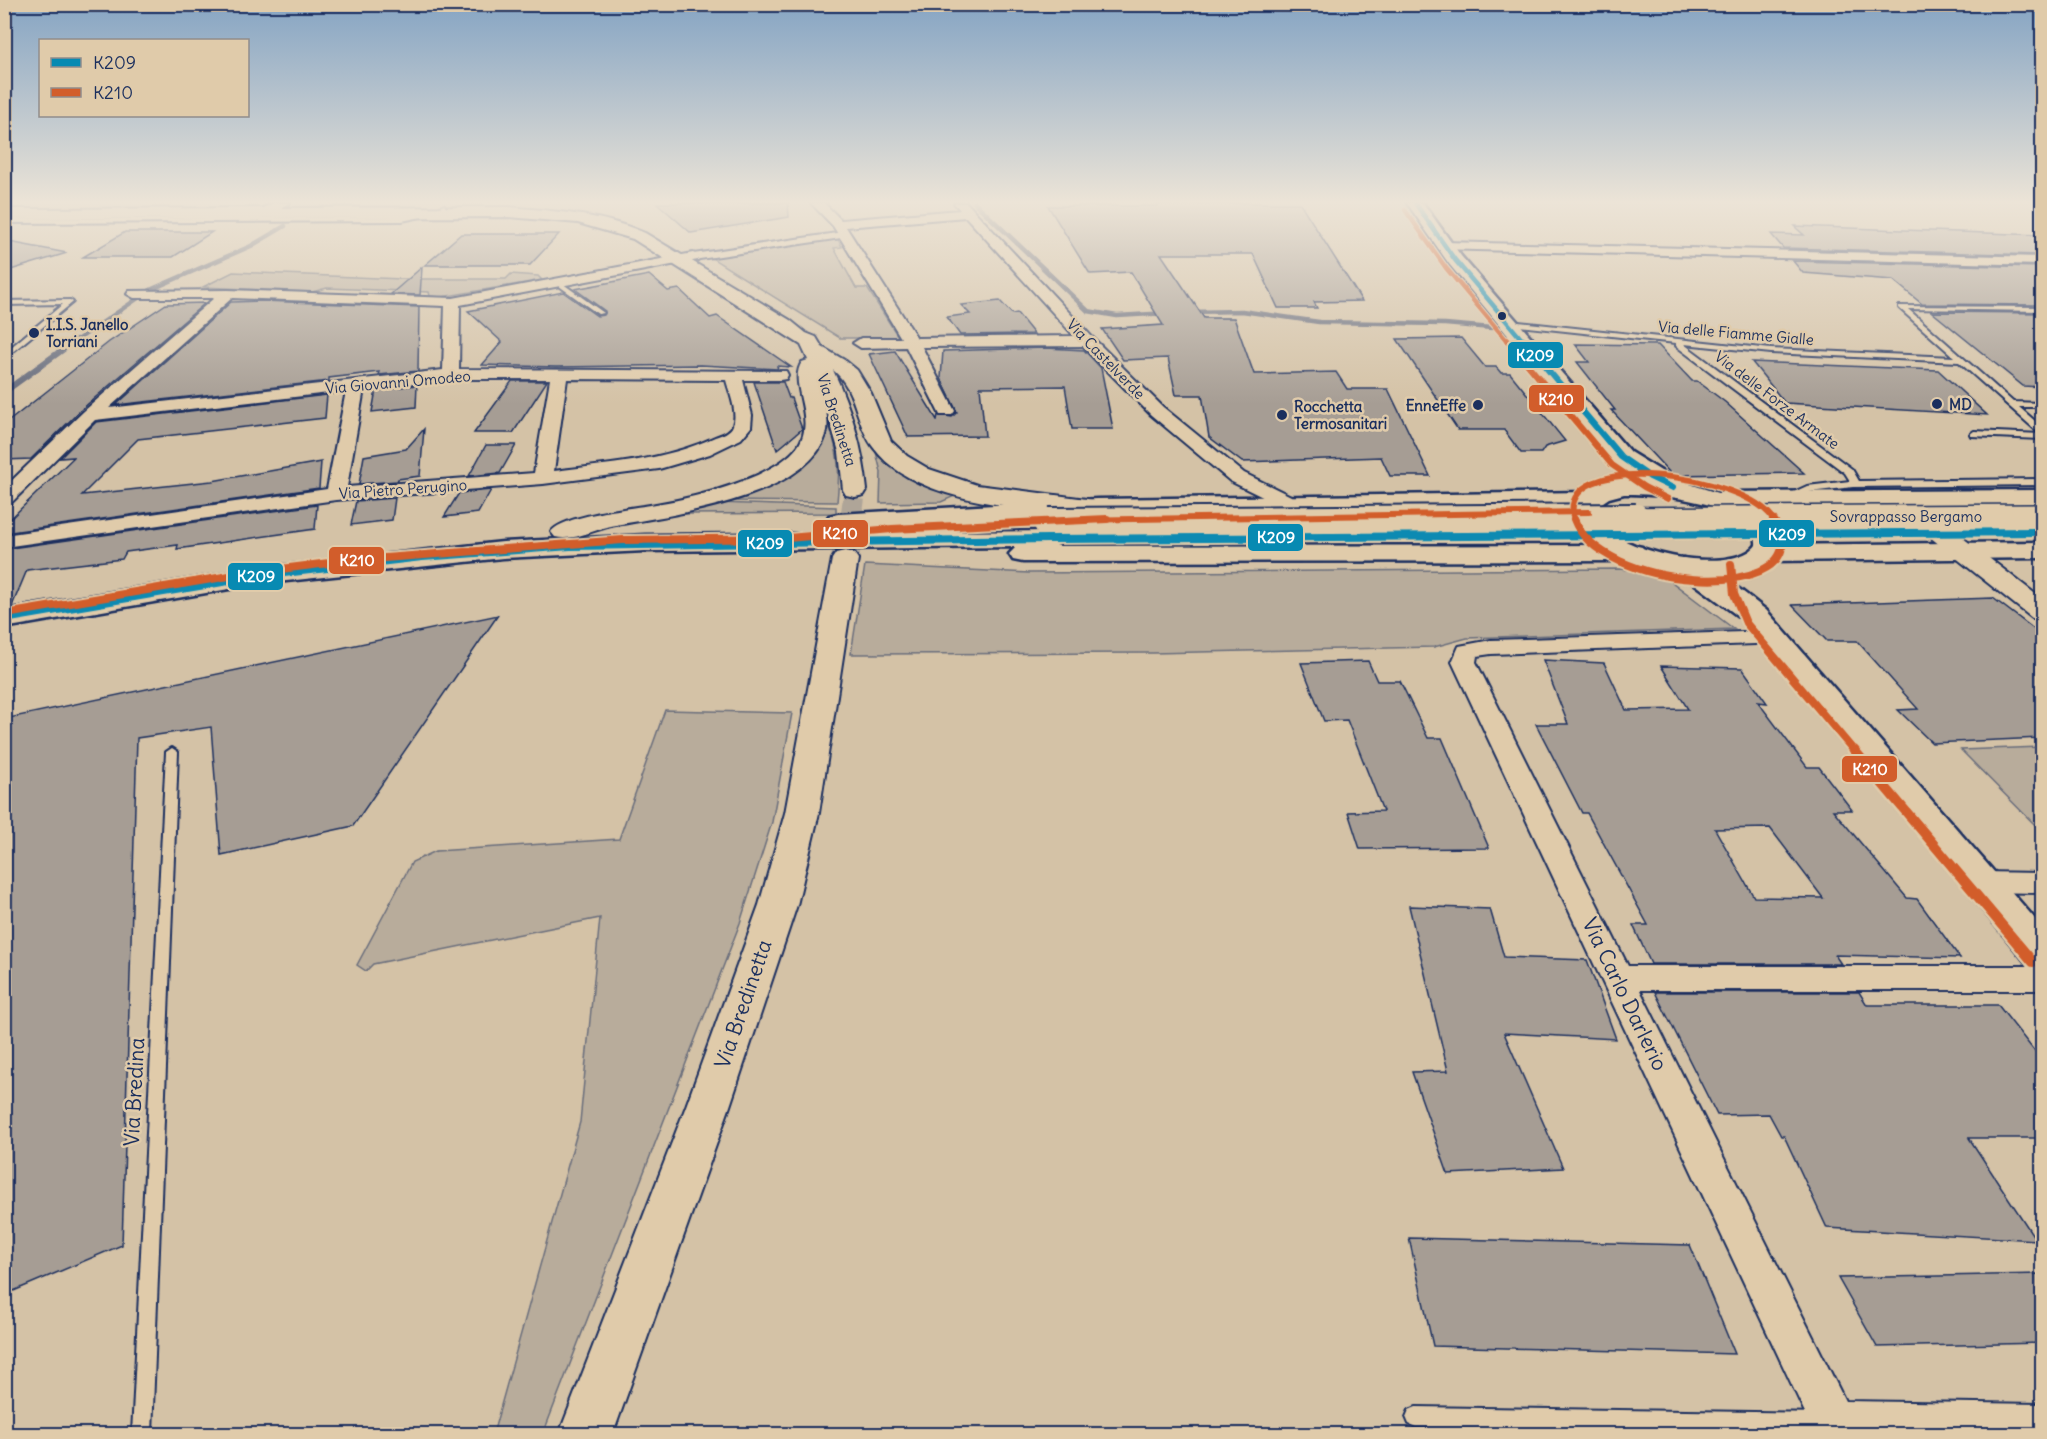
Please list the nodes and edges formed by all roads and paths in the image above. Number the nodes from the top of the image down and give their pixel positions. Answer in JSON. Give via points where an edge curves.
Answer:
{"nodes":[{"id":1,"x":621,"y":270,"type":"edge"},
{"id":2,"x":704,"y":270,"type":"edge"},
{"id":3,"x":867,"y":270,"type":"edge"},
{"id":4,"x":1022,"y":270,"type":"edge"},
{"id":5,"x":1464,"y":270,"type":"edge"},
{"id":6,"x":557,"y":282,"type":"junction"},
{"id":7,"x":134,"y":294,"type":"dead end"},
{"id":8,"x":228,"y":294,"type":"junction"},
{"id":9,"x":453,"y":302,"type":"junction"},
{"id":10,"x":4,"y":303,"type":"edge"},
{"id":11,"x":2043,"y":309,"type":"edge"},
{"id":12,"x":600,"y":313,"type":"dead end"},
{"id":13,"x":1509,"y":323,"type":"junction"},
{"id":14,"x":1087,"y":341,"type":"junction"},
{"id":15,"x":1676,"y":342,"type":"junction"},
{"id":16,"x":861,"y":343,"type":"dead end"},
{"id":17,"x":912,"y":343,"type":"junction"},
{"id":18,"x":812,"y":346,"type":"junction"},
{"id":19,"x":4,"y":357,"type":"edge"},
{"id":20,"x":1962,"y":360,"type":"junction"},
{"id":21,"x":451,"y":374,"type":"junction"},
{"id":22,"x":558,"y":375,"type":"junction"},
{"id":23,"x":733,"y":375,"type":"junction"},
{"id":24,"x":780,"y":375,"type":"dead end"},
{"id":25,"x":356,"y":385,"type":"junction"},
{"id":26,"x":2012,"y":404,"type":"junction"},
{"id":27,"x":2043,"y":405,"type":"edge"},
{"id":28,"x":946,"y":411,"type":"dead end"},
{"id":29,"x":90,"y":414,"type":"junction"},
{"id":30,"x":2043,"y":431,"type":"edge"},
{"id":31,"x":1974,"y":435,"type":"dead end"},
{"id":32,"x":2043,"y":437,"type":"edge"},
{"id":33,"x":1621,"y":457,"type":"junction"},
{"id":34,"x":1237,"y":477,"type":"junction"},
{"id":35,"x":543,"y":478,"type":"junction"},
{"id":36,"x":2043,"y":482,"type":"edge"},
{"id":37,"x":1853,"y":484,"type":"junction"},
{"id":38,"x":1617,"y":488,"type":"junction"},
{"id":39,"x":1673,"y":488,"type":"junction"},
{"id":40,"x":855,"y":490,"type":"tunnel mouth"},
{"id":41,"x":336,"y":494,"type":"junction"},
{"id":42,"x":2043,"y":498,"type":"edge"},
{"id":43,"x":4,"y":499,"type":"edge"},
{"id":44,"x":1897,"y":499,"type":"junction"},
{"id":45,"x":1589,"y":500,"type":"junction"},
{"id":46,"x":1723,"y":500,"type":"junction"},
{"id":47,"x":1783,"y":500,"type":"junction"},
{"id":48,"x":1457,"y":501,"type":"junction"},
{"id":49,"x":1290,"y":502,"type":"junction"},
{"id":50,"x":1234,"y":504,"type":"junction"},
{"id":51,"x":1097,"y":507,"type":"junction"},
{"id":52,"x":2043,"y":516,"type":"edge"},
{"id":53,"x":1049,"y":531,"type":"junction"},
{"id":54,"x":564,"y":532,"type":"junction"},
{"id":55,"x":2043,"y":532,"type":"edge"},
{"id":56,"x":783,"y":534,"type":"junction"},
{"id":57,"x":4,"y":541,"type":"edge"},
{"id":58,"x":2043,"y":550,"type":"edge"},
{"id":59,"x":1962,"y":551,"type":"junction"},
{"id":60,"x":1632,"y":553,"type":"junction"},
{"id":61,"x":1492,"y":554,"type":"junction"},
{"id":62,"x":845,"y":559,"type":"tunnel mouth"},
{"id":63,"x":1754,"y":559,"type":"junction"},
{"id":64,"x":1683,"y":566,"type":"junction"},
{"id":65,"x":4,"y":602,"type":"edge"},
{"id":66,"x":2043,"y":612,"type":"edge"},
{"id":67,"x":4,"y":619,"type":"edge"},
{"id":68,"x":1765,"y":627,"type":"junction"},
{"id":69,"x":172,"y":752,"type":"dead end"},
{"id":70,"x":1981,"y":882,"type":"junction"},
{"id":71,"x":2043,"y":883,"type":"edge"},
{"id":72,"x":2043,"y":954,"type":"edge"},
{"id":73,"x":1618,"y":978,"type":"junction"},
{"id":74,"x":2043,"y":978,"type":"edge"},
{"id":75,"x":1416,"y":1417,"type":"dead end"},
{"id":76,"x":2043,"y":1426,"type":"edge"},
{"id":77,"x":1835,"y":1429,"type":"edge"},
{"id":78,"x":142,"y":1434,"type":"edge"},
{"id":79,"x":586,"y":1434,"type":"edge"}],
"edges":[{"from":1,"to":6,"type":"street"},
{"from":2,"to":18,"type":"street"},
{"from":3,"to":17,"type":"street"},
{"from":4,"to":14,"type":"street","name":"Via Castelverde"},
{"from":5,"to":13,"type":"main road"},
{"from":6,"to":9,"type":"street"},
{"from":6,"to":12,"type":"lane"},
{"from":7,"to":8,"type":"street"},
{"from":8,"to":9,"type":"street"},
{"from":8,"to":29,"type":"street"},
{"from":9,"to":21,"type":"street"},
{"from":10,"to":19,"type":"lane","via":[[70,303]]},
{"from":11,"to":20,"type":"lane","via":[[1901,307]]},
{"from":13,"to":15,"type":"lane","name":"Via delle Fiamme Gialle"},
{"from":13,"to":33,"type":"main road"},
{"from":14,"to":17,"type":"street"},
{"from":14,"to":34,"type":"street","name":"Via Castelverde","via":[[1157,411]]},
{"from":15,"to":20,"type":"lane","name":"Via delle Fiamme Gialle","via":[[1771,351]]},
{"from":15,"to":37,"type":"lane","name":"Via delle Forze Armate","via":[[1849,471],[1855,480]]},
{"from":16,"to":17,"type":"street"},
{"from":17,"to":28,"type":"street"},
{"from":18,"to":40,"type":"street","name":"Via Bredinetta","via":[[854,466]]},
{"from":18,"to":51,"type":"street","via":[[844,368],[855,382],[880,442],[904,466],[998,497]]},
{"from":18,"to":54,"type":"street","via":[[807,371],[816,432],[812,445],[800,458],[760,481],[720,496],[673,509],[583,524]]},
{"from":20,"to":26,"type":"lane"},
{"from":21,"to":22,"type":"street","name":"Via Giovanni Omodeo"},
{"from":21,"to":25,"type":"street","name":"Via Giovanni Omodeo"},
{"from":22,"to":23,"type":"street","name":"Via Giovanni Omodeo"},
{"from":22,"to":35,"type":"street"},
{"from":23,"to":24,"type":"street","name":"Via Giovanni Omodeo"},
{"from":23,"to":35,"type":"street","name":"Via Pietro Perugino","via":[[743,415],[742,427],[735,435],[659,464]]},
{"from":25,"to":29,"type":"street","name":"Via Giovanni Omodeo"},
{"from":25,"to":41,"type":"street"},
{"from":26,"to":27,"type":"lane"},
{"from":26,"to":30,"type":"lane"},
{"from":29,"to":43,"type":"street"},
{"from":31,"to":32,"type":"lane"},
{"from":33,"to":38,"type":"main road","via":[[1624,478]]},
{"from":33,"to":39,"type":"main road"},
{"from":34,"to":49,"type":"street","name":"Via Castelverde"},
{"from":34,"to":50,"type":"street","via":[[1244,494]]},
{"from":35,"to":41,"type":"street","name":"Via Pietro Perugino"},
{"from":36,"to":37,"type":"lane"},
{"from":37,"to":47,"type":"lane","via":[[1806,489]]},
{"from":38,"to":39,"type":"main road"},
{"from":38,"to":45,"type":"main road"},
{"from":39,"to":46,"type":"main road"},
{"from":41,"to":57,"type":"street","name":"Via Pietro Perugino"},
{"from":42,"to":44,"type":"main road"},
{"from":44,"to":47,"type":"main road"},
{"from":44,"to":59,"type":"street"},
{"from":45,"to":48,"type":"main road"},
{"from":45,"to":60,"type":"main road","via":[[1584,509],[1594,532]]},
{"from":46,"to":47,"type":"main road"},
{"from":46,"to":63,"type":"main road","via":[[1758,520],[1768,532],[1771,543]]},
{"from":48,"to":49,"type":"main road"},
{"from":48,"to":61,"type":"main road","via":[[1491,514],[1508,531],[1507,548]]},
{"from":49,"to":50,"type":"main road"},
{"from":50,"to":51,"type":"main road"},
{"from":51,"to":56,"type":"main road","via":[[891,517]]},
{"from":52,"to":53,"type":"main road","name":"Sovrappasso Bergamo","bridge":true},
{"from":53,"to":55,"type":"main road","name":"Sovrappasso Bergamo"},
{"from":53,"to":56,"type":"main road"},
{"from":54,"to":56,"type":"main road","via":[[624,528]]},
{"from":54,"to":65,"type":"main road","via":[[251,560]]},
{"from":56,"to":61,"type":"main road","via":[[889,550],[1067,555]]},
{"from":56,"to":67,"type":"main road","via":[[422,557],[168,590]]},
{"from":58,"to":59,"type":"main road"},
{"from":59,"to":63,"type":"main road"},
{"from":59,"to":66,"type":"street"},
{"from":60,"to":61,"type":"main road"},
{"from":60,"to":64,"type":"main road"},
{"from":62,"to":79,"type":"street","name":"Via Bredinetta","via":[[802,813],[778,905]]},
{"from":63,"to":64,"type":"main road","via":[[1715,568]]},
{"from":63,"to":68,"type":"main road","via":[[1742,577],[1746,595]]},
{"from":64,"to":68,"type":"main road","via":[[1705,578]]},
{"from":68,"to":70,"type":"main road"},
{"from":68,"to":73,"type":"street","name":"Via Carlo Darlerio","via":[[1467,651],[1464,662]]},
{"from":69,"to":78,"type":"lane","name":"Via Bredina"},
{"from":70,"to":71,"type":"street"},
{"from":70,"to":72,"type":"main road"},
{"from":73,"to":74,"type":"street"},
{"from":73,"to":77,"type":"street","name":"Via Carlo Darlerio"},
{"from":75,"to":77,"type":"lane"},
{"from":76,"to":77,"type":"street"}]}
